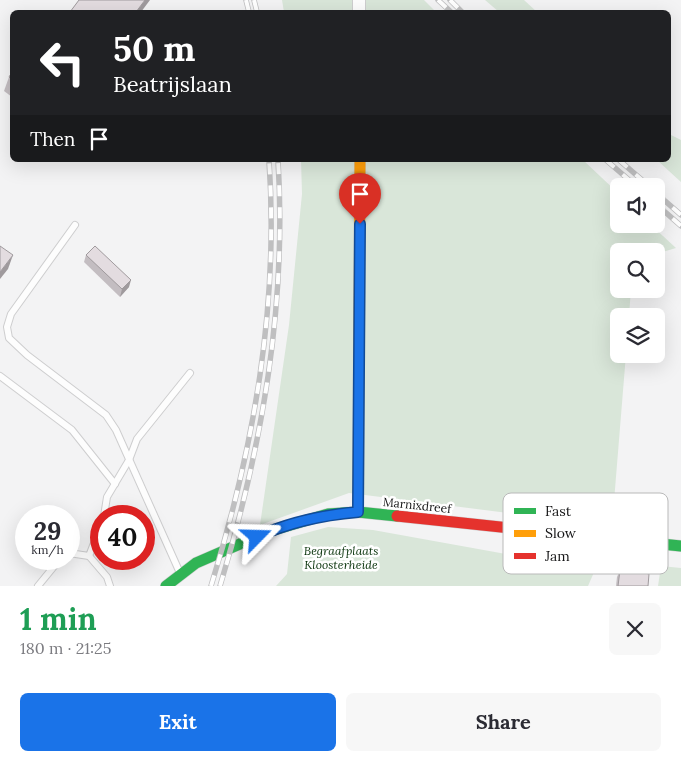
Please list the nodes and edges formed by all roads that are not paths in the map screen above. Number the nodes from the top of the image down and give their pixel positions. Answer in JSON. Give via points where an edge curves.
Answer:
{"nodes":[{"id":1,"x":360,"y":162,"type":"edge"},
{"id":2,"x":75,"y":225,"type":"dead end"},
{"id":3,"x":190,"y":373,"type":"dead end"},
{"id":4,"x":0,"y":376,"type":"edge"},
{"id":5,"x":130,"y":460,"type":"junction"},
{"id":6,"x":115,"y":484,"type":"junction"},
{"id":7,"x":106,"y":505,"type":"edge"},
{"id":8,"x":358,"y":512,"type":"junction"},
{"id":9,"x":503,"y":527,"type":"edge"},
{"id":10,"x":668,"y":545,"type":"edge"},
{"id":11,"x":681,"y":546,"type":"edge"},
{"id":12,"x":80,"y":555,"type":"edge"},
{"id":13,"x":89,"y":556,"type":"joint"},
{"id":14,"x":51,"y":570,"type":"edge"},
{"id":15,"x":181,"y":574,"type":"junction"},
{"id":16,"x":38,"y":586,"type":"edge"},
{"id":17,"x":110,"y":586,"type":"edge"},
{"id":18,"x":166,"y":586,"type":"edge"}],
"edges":[{"from":1,"to":8,"type":"street"},
{"from":2,"to":5,"type":"lane","via":[[10,314],[9,338],[106,415]]},
{"from":3,"to":5,"type":"lane","via":[[137,439]]},
{"from":4,"to":6,"type":"lane","via":[[72,430]]},
{"from":5,"to":6,"type":"lane"},
{"from":5,"to":15,"type":"lane"},
{"from":6,"to":7,"type":"lane"},
{"from":8,"to":9,"type":"street","name":"Marnixdreef"},
{"from":8,"to":15,"type":"street","name":"Marnixdreef","via":[[328,514],[270,531],[196,563]]},
{"from":10,"to":11,"type":"street","name":"Marnixdreef"},
{"from":12,"to":13,"type":"lane"},
{"from":13,"to":17,"type":"lane","via":[[107,577]]},
{"from":14,"to":16,"type":"lane"},
{"from":15,"to":18,"type":"street","name":"Marnixdreef"}]}
